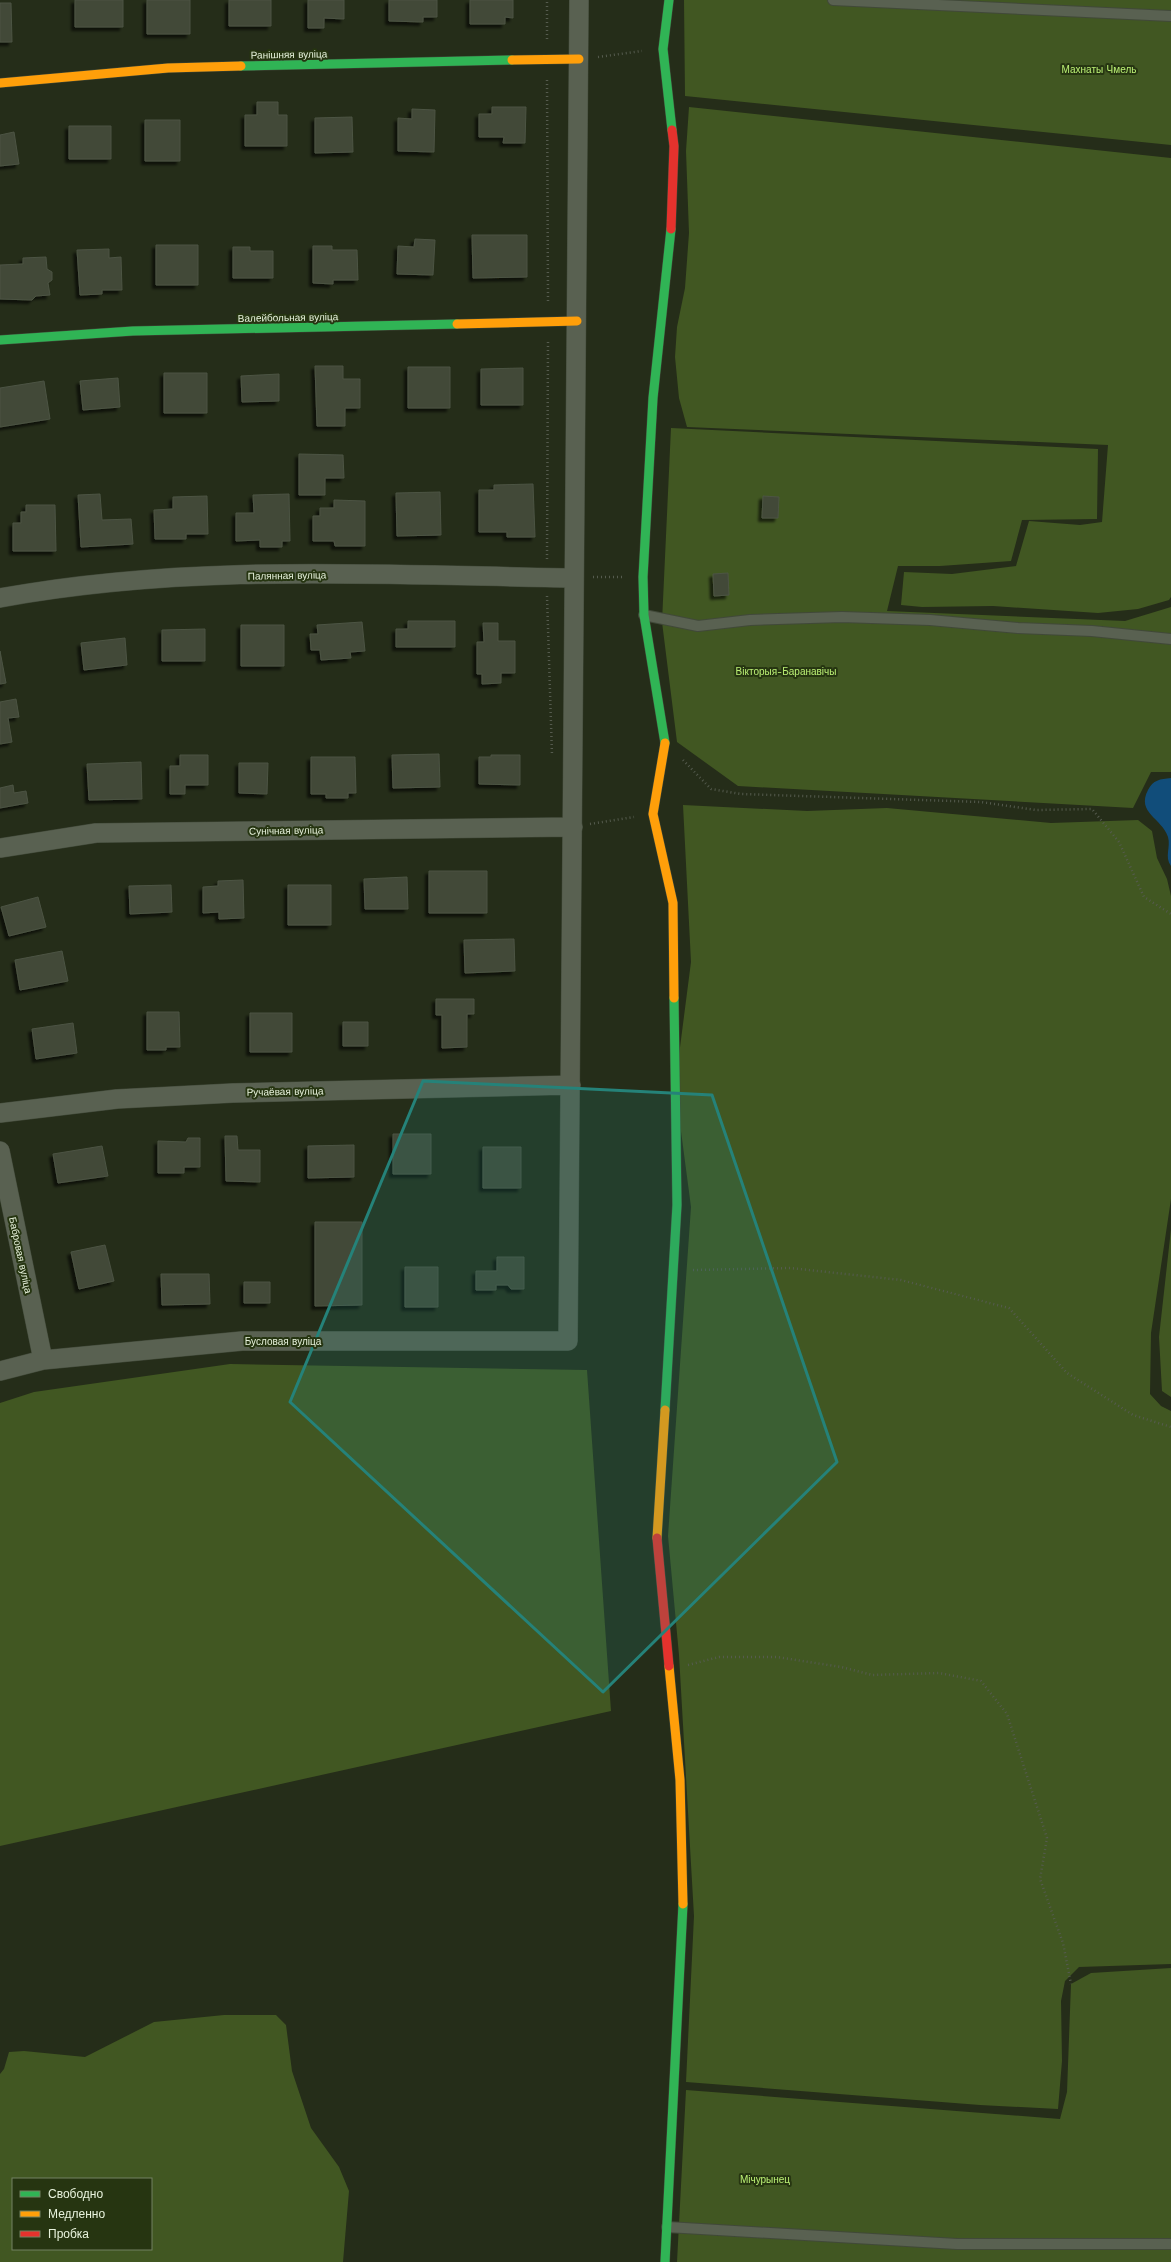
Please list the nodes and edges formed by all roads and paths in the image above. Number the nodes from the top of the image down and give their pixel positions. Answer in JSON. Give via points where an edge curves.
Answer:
{"nodes":[{"id":1,"x":547,"y":0,"type":"edge"},
{"id":2,"x":579,"y":0,"type":"edge"},
{"id":3,"x":669,"y":0,"type":"edge"},
{"id":4,"x":833,"y":0,"type":"edge"},
{"id":5,"x":1171,"y":16,"type":"edge"},
{"id":6,"x":663,"y":49,"type":"junction"},
{"id":7,"x":579,"y":59,"type":"junction"},
{"id":8,"x":547,"y":60,"type":"junction"},
{"id":9,"x":0,"y":84,"type":"edge"},
{"id":10,"x":577,"y":321,"type":"junction"},
{"id":11,"x":548,"y":322,"type":"junction"},
{"id":12,"x":0,"y":340,"type":"edge"},
{"id":13,"x":547,"y":577,"type":"junction"},
{"id":14,"x":643,"y":577,"type":"junction"},
{"id":15,"x":574,"y":578,"type":"junction"},
{"id":16,"x":0,"y":598,"type":"edge"},
{"id":17,"x":644,"y":615,"type":"junction"},
{"id":18,"x":1171,"y":639,"type":"edge"},
{"id":19,"x":665,"y":743,"type":"junction"},
{"id":20,"x":552,"y":757,"type":"dead end"},
{"id":21,"x":653,"y":814,"type":"junction"},
{"id":22,"x":573,"y":827,"type":"junction"},
{"id":23,"x":0,"y":848,"type":"edge"},
{"id":24,"x":1171,"y":914,"type":"edge"},
{"id":25,"x":571,"y":1085,"type":"junction"},
{"id":26,"x":0,"y":1114,"type":"edge"},
{"id":27,"x":0,"y":1151,"type":"edge"},
{"id":28,"x":673,"y":1271,"type":"junction"},
{"id":29,"x":43,"y":1360,"type":"junction"},
{"id":30,"x":0,"y":1371,"type":"edge"},
{"id":31,"x":1171,"y":1427,"type":"edge"},
{"id":32,"x":668,"y":1669,"type":"junction"},
{"id":33,"x":1071,"y":1984,"type":"dead end"},
{"id":34,"x":667,"y":2227,"type":"junction"},
{"id":35,"x":1171,"y":2244,"type":"edge"},
{"id":36,"x":664,"y":2262,"type":"edge"}],
"edges":[{"from":1,"to":8,"type":"path"},
{"from":2,"to":7,"type":"street"},
{"from":3,"to":6,"type":"street"},
{"from":4,"to":5,"type":"lane"},
{"from":6,"to":7,"type":"path"},
{"from":6,"to":14,"type":"street","via":[[674,146],[671,228],[653,398]]},
{"from":7,"to":8,"type":"street","name":"Ранішняя вуліца"},
{"from":7,"to":10,"type":"street"},
{"from":8,"to":9,"type":"street","name":"Ранішняя вуліца","via":[[168,68]]},
{"from":8,"to":11,"type":"path"},
{"from":10,"to":11,"type":"street","name":"Валейбольная вуліца"},
{"from":10,"to":15,"type":"street"},
{"from":11,"to":12,"type":"street","name":"Валейбольная вуліца","via":[[133,331]]},
{"from":11,"to":13,"type":"path"},
{"from":13,"to":15,"type":"street","name":"Палянная вуліца"},
{"from":13,"to":16,"type":"street","name":"Палянная вуліца","via":[[316,574],[183,577],[53,588]]},
{"from":13,"to":20,"type":"path"},
{"from":14,"to":15,"type":"path"},
{"from":14,"to":17,"type":"street"},
{"from":15,"to":22,"type":"street"},
{"from":17,"to":18,"type":"lane","via":[[698,626],[750,620],[842,617],[930,620]]},
{"from":17,"to":19,"type":"street"},
{"from":19,"to":21,"type":"street"},
{"from":19,"to":24,"type":"path","via":[[711,789],[741,794],[981,802],[1036,810],[1092,809],[1119,842],[1144,897]]},
{"from":21,"to":22,"type":"path"},
{"from":21,"to":28,"type":"street","via":[[673,903],[677,1205]]},
{"from":22,"to":23,"type":"street","name":"Сунічная вуліца","via":[[96,833]]},
{"from":22,"to":25,"type":"street"},
{"from":25,"to":26,"type":"street","name":"Ручаёвая вуліца","via":[[233,1092],[117,1098]]},
{"from":25,"to":29,"type":"street","name":"Бусловая вуліца","via":[[568,1341],[242,1341]]},
{"from":27,"to":29,"type":"street","name":"Бабровая вуліца"},
{"from":28,"to":31,"type":"path","via":[[790,1268],[901,1280],[1009,1308],[1067,1373],[1133,1415]]},
{"from":28,"to":32,"type":"street","via":[[657,1536]]},
{"from":29,"to":30,"type":"street","name":"Бусловая вуліца"},
{"from":32,"to":33,"type":"path","via":[[719,1658],[777,1658],[841,1667],[872,1675],[938,1673],[981,1681],[1007,1714],[1047,1838],[1040,1879],[1063,1943]]},
{"from":32,"to":34,"type":"street","via":[[680,1780],[683,1917]]},
{"from":34,"to":35,"type":"lane","via":[[957,2244]]},
{"from":34,"to":36,"type":"street"}]}
